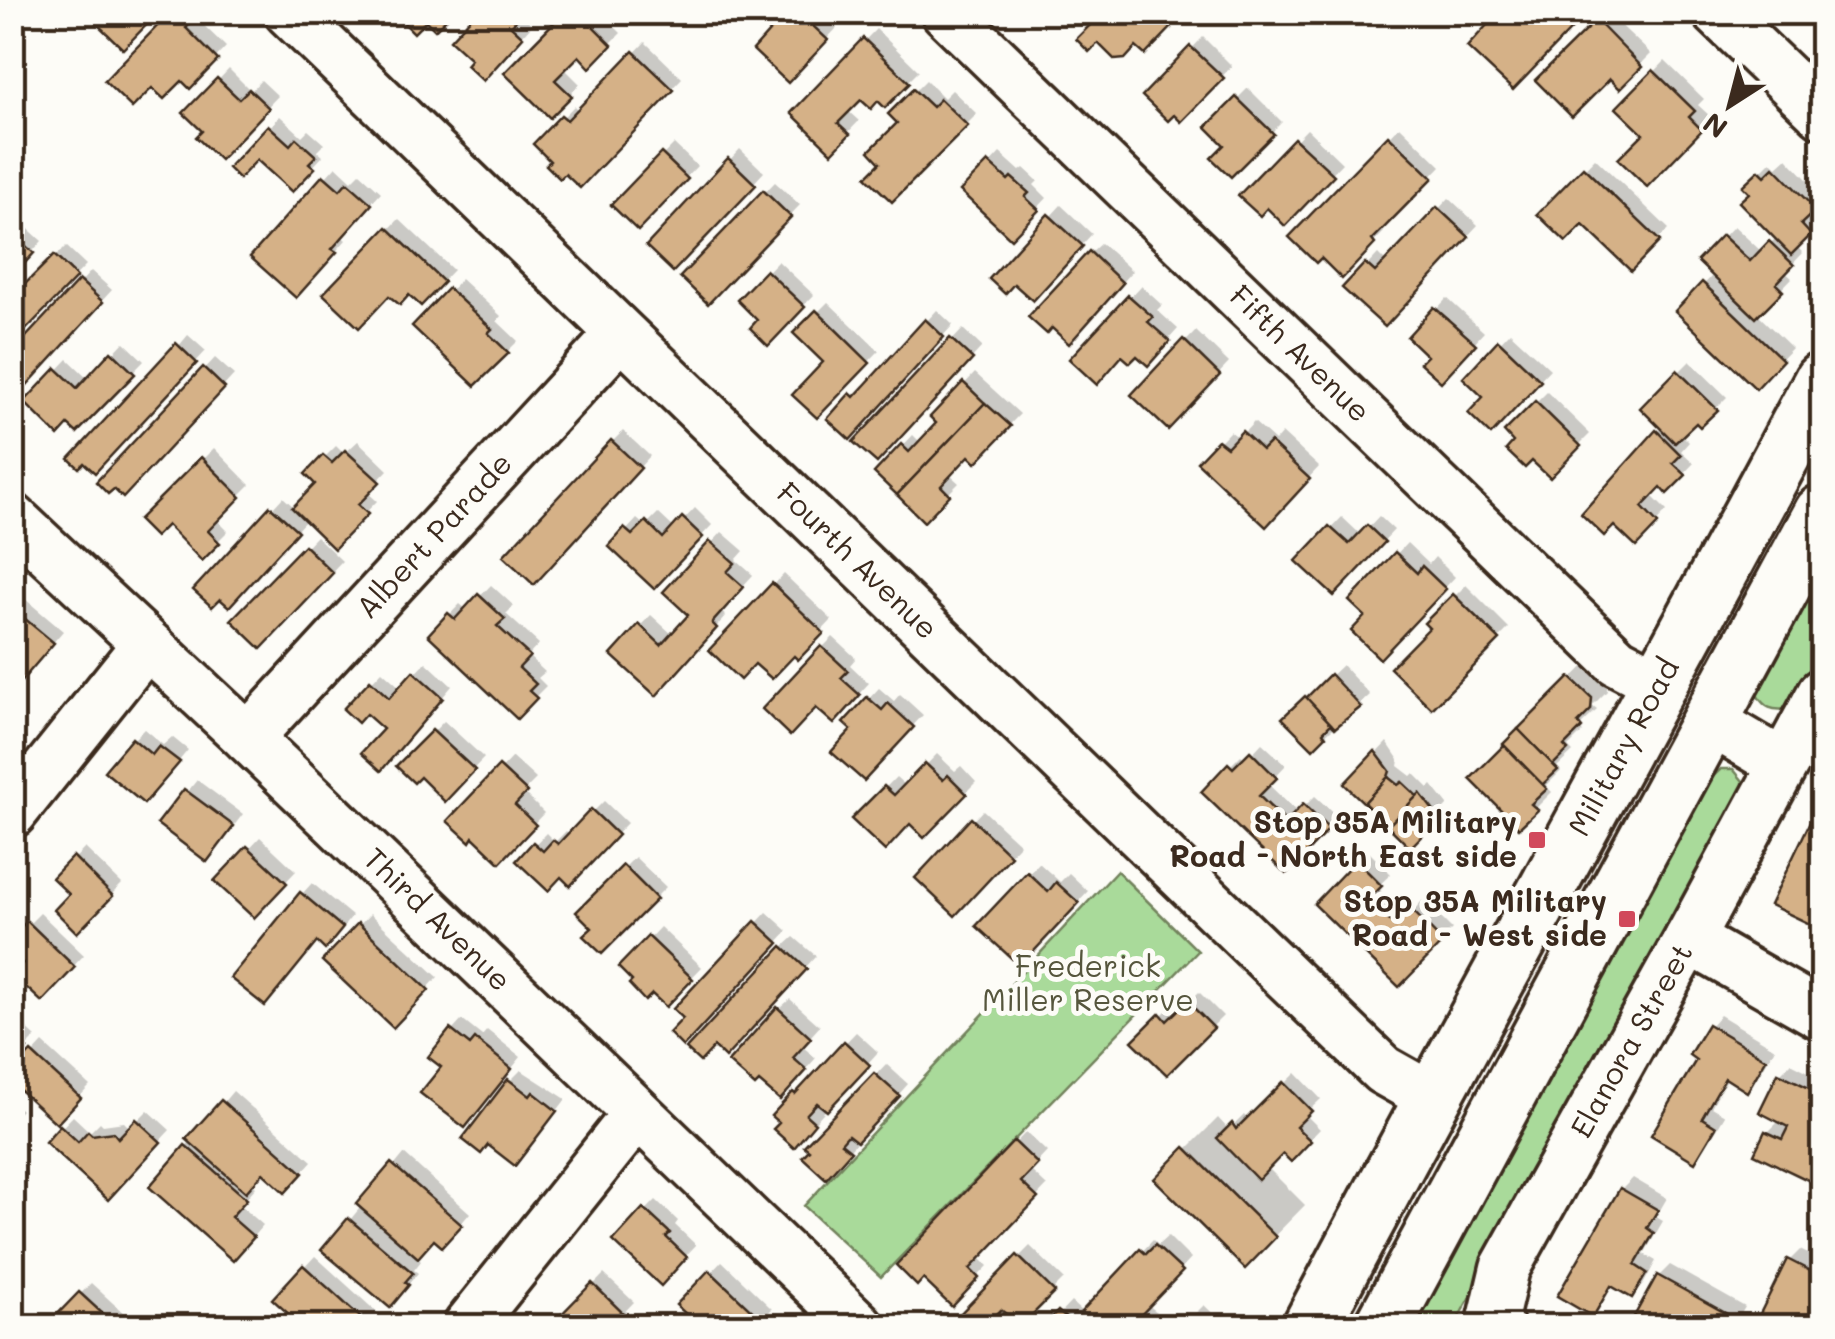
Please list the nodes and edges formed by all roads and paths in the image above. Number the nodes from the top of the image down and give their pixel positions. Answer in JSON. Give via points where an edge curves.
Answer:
{"nodes":[{"id":1,"x":289,"y":12,"type":"edge"},
{"id":2,"x":946,"y":12,"type":"edge"},
{"id":3,"x":1717,"y":12,"type":"edge"},
{"id":4,"x":1822,"y":113,"type":"edge"},
{"id":5,"x":620,"y":335,"type":"junction"},
{"id":6,"x":1822,"y":381,"type":"edge"},
{"id":7,"x":1822,"y":513,"type":"edge"},
{"id":8,"x":12,"y":518,"type":"edge"},
{"id":9,"x":146,"y":645,"type":"junction"},
{"id":10,"x":1662,"y":684,"type":"junction"},
{"id":11,"x":1822,"y":693,"type":"edge"},
{"id":12,"x":1710,"y":721,"type":"junction"},
{"id":13,"x":248,"y":738,"type":"junction"},
{"id":14,"x":1782,"y":764,"type":"junction"},
{"id":15,"x":12,"y":813,"type":"edge"},
{"id":16,"x":1689,"y":939,"type":"junction"},
{"id":17,"x":1822,"y":1015,"type":"edge"},
{"id":18,"x":1431,"y":1097,"type":"junction"},
{"id":19,"x":637,"y":1114,"type":"junction"},
{"id":20,"x":1496,"y":1323,"type":"edge"},
{"id":21,"x":468,"y":1326,"type":"edge"},
{"id":22,"x":858,"y":1326,"type":"edge"},
{"id":23,"x":1311,"y":1326,"type":"edge"},
{"id":24,"x":1383,"y":1326,"type":"edge"}],
"edges":[{"from":1,"to":5,"type":"street","name":"Fourth Avenue"},
{"from":2,"to":10,"type":"street","name":"Fifth Avenue","via":[[1617,661]]},
{"from":3,"to":4,"type":"street"},
{"from":5,"to":13,"type":"street","name":"Albert Parade"},
{"from":5,"to":18,"type":"street","name":"Fourth Avenue","via":[[1383,1070]]},
{"from":6,"to":10,"type":"main road","name":"Military Road"},
{"from":7,"to":12,"type":"main road","name":"Military Road"},
{"from":8,"to":9,"type":"street","name":"Third Avenue"},
{"from":9,"to":13,"type":"street","name":"Third Avenue"},
{"from":9,"to":15,"type":"street"},
{"from":10,"to":18,"type":"main road","name":"Military Road"},
{"from":11,"to":14,"type":"street","name":"Elanora Street"},
{"from":12,"to":14,"type":"street"},
{"from":12,"to":24,"type":"main road","name":"Military Road"},
{"from":13,"to":19,"type":"street","name":"Third Avenue"},
{"from":14,"to":16,"type":"street","name":"Elanora Street"},
{"from":16,"to":17,"type":"street"},
{"from":16,"to":20,"type":"street","name":"Elanora Street","via":[[1505,1268]]},
{"from":18,"to":23,"type":"main road","name":"Military Road"},
{"from":19,"to":21,"type":"street"},
{"from":19,"to":22,"type":"street","name":"Third Avenue"}]}
